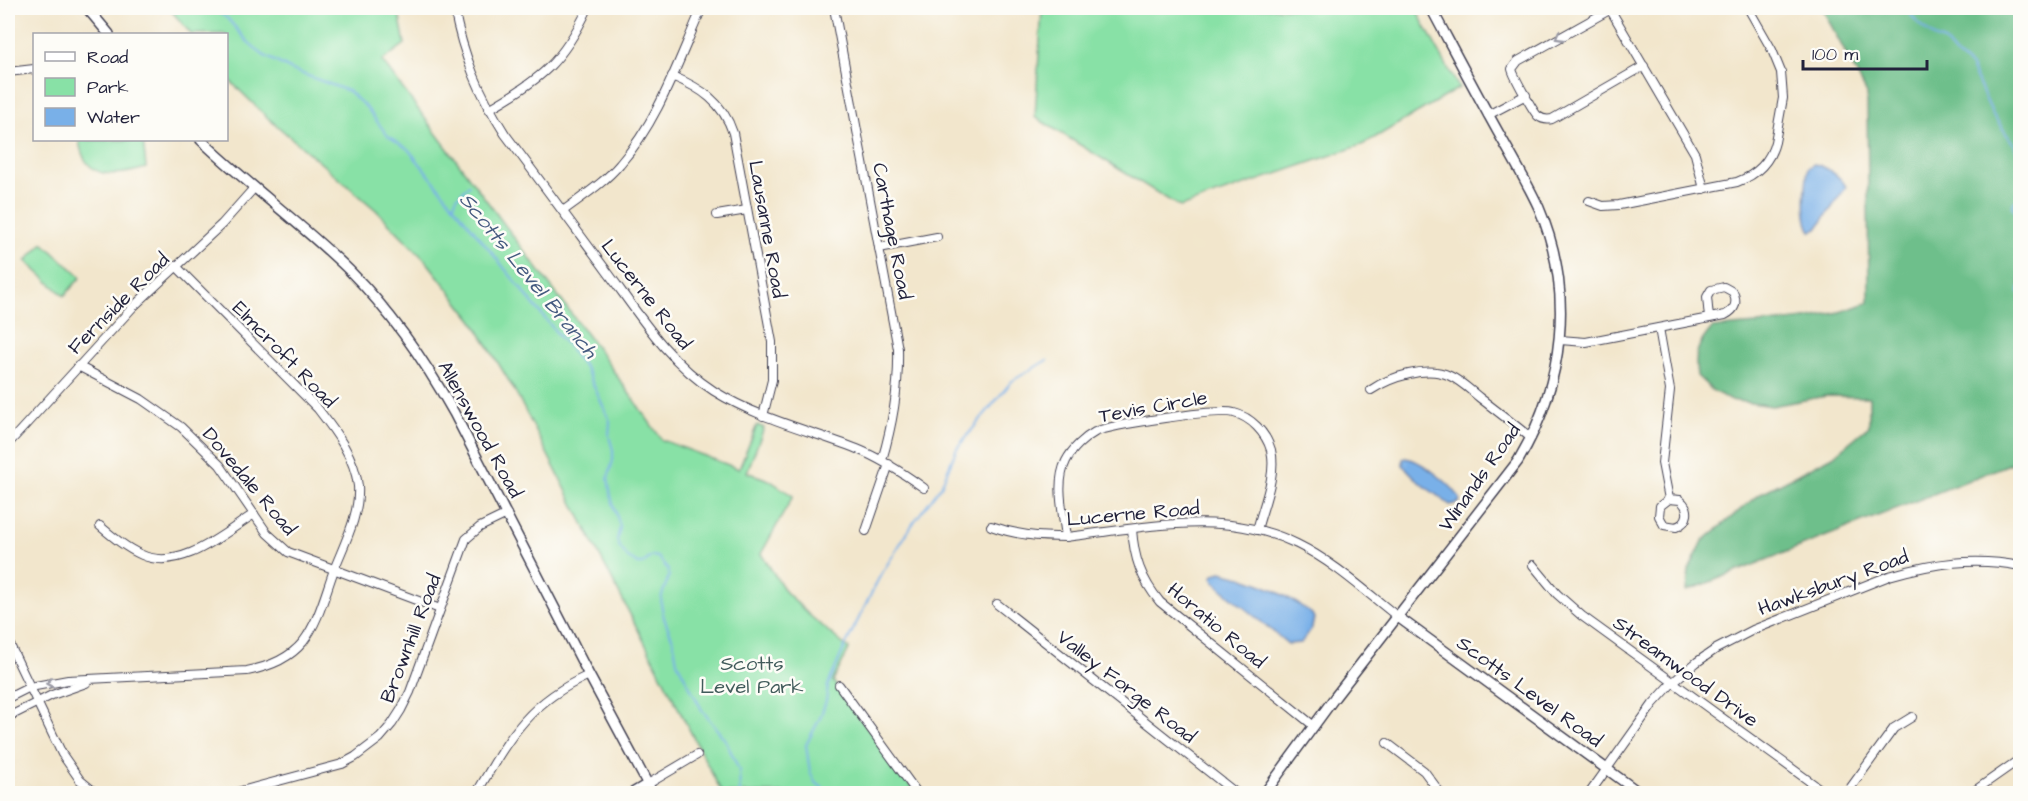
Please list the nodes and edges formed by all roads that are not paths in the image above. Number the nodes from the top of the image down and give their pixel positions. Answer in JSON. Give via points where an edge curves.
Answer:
{"nodes":[{"id":1,"x":87,"y":8,"type":"edge"},
{"id":2,"x":454,"y":8,"type":"edge"},
{"id":3,"x":588,"y":8,"type":"edge"},
{"id":4,"x":702,"y":8,"type":"edge"},
{"id":5,"x":834,"y":8,"type":"edge"},
{"id":6,"x":1431,"y":8,"type":"edge"},
{"id":7,"x":1612,"y":8,"type":"edge"},
{"id":8,"x":1748,"y":8,"type":"edge"},
{"id":9,"x":107,"y":33,"type":"edge"},
{"id":10,"x":1644,"y":66,"type":"junction"},
{"id":11,"x":33,"y":69,"type":"edge"},
{"id":12,"x":8,"y":72,"type":"edge"},
{"id":13,"x":672,"y":76,"type":"junction"},
{"id":14,"x":1526,"y":95,"type":"junction"},
{"id":15,"x":489,"y":109,"type":"junction"},
{"id":16,"x":1488,"y":115,"type":"junction"},
{"id":17,"x":202,"y":141,"type":"edge"},
{"id":18,"x":254,"y":188,"type":"junction"},
{"id":19,"x":1704,"y":189,"type":"junction"},
{"id":20,"x":1589,"y":201,"type":"dead end"},
{"id":21,"x":747,"y":210,"type":"junction"},
{"id":22,"x":563,"y":211,"type":"junction"},
{"id":23,"x":717,"y":215,"type":"dead end"},
{"id":24,"x":937,"y":237,"type":"dead end"},
{"id":25,"x":879,"y":248,"type":"junction"},
{"id":26,"x":176,"y":266,"type":"junction"},
{"id":27,"x":1708,"y":318,"type":"junction"},
{"id":28,"x":1659,"y":328,"type":"junction"},
{"id":29,"x":1560,"y":340,"type":"junction"},
{"id":30,"x":78,"y":366,"type":"junction"},
{"id":31,"x":1371,"y":390,"type":"dead end"},
{"id":32,"x":763,"y":416,"type":"junction"},
{"id":33,"x":1531,"y":438,"type":"junction"},
{"id":34,"x":8,"y":444,"type":"edge"},
{"id":35,"x":885,"y":462,"type":"junction"},
{"id":36,"x":924,"y":488,"type":"dead end"},
{"id":37,"x":1669,"y":499,"type":"dead end"},
{"id":38,"x":255,"y":514,"type":"junction"},
{"id":39,"x":507,"y":514,"type":"junction"},
{"id":40,"x":100,"y":526,"type":"dead end"},
{"id":41,"x":991,"y":526,"type":"dead end"},
{"id":42,"x":1132,"y":529,"type":"junction"},
{"id":43,"x":1257,"y":530,"type":"junction"},
{"id":44,"x":866,"y":531,"type":"dead end"},
{"id":45,"x":1066,"y":537,"type":"junction"},
{"id":46,"x":1533,"y":566,"type":"dead end"},
{"id":47,"x":2020,"y":566,"type":"edge"},
{"id":48,"x":334,"y":570,"type":"junction"},
{"id":49,"x":997,"y":604,"type":"dead end"},
{"id":50,"x":440,"y":609,"type":"junction"},
{"id":51,"x":1398,"y":617,"type":"junction"},
{"id":52,"x":8,"y":641,"type":"edge"},
{"id":53,"x":589,"y":675,"type":"junction"},
{"id":54,"x":95,"y":680,"type":"junction"},
{"id":55,"x":1673,"y":682,"type":"junction"},
{"id":56,"x":839,"y":685,"type":"dead end"},
{"id":57,"x":30,"y":687,"type":"junction"},
{"id":58,"x":8,"y":698,"type":"edge"},
{"id":59,"x":38,"y":702,"type":"junction"},
{"id":60,"x":8,"y":717,"type":"edge"},
{"id":61,"x":1912,"y":717,"type":"dead end"},
{"id":62,"x":1314,"y":726,"type":"junction"},
{"id":63,"x":1387,"y":743,"type":"dead end"},
{"id":64,"x":697,"y":755,"type":"dead end"},
{"id":65,"x":2020,"y":759,"type":"edge"},
{"id":66,"x":1607,"y":769,"type":"junction"},
{"id":67,"x":648,"y":784,"type":"junction"},
{"id":68,"x":265,"y":789,"type":"edge"},
{"id":69,"x":97,"y":794,"type":"edge"},
{"id":70,"x":230,"y":794,"type":"edge"},
{"id":71,"x":476,"y":794,"type":"edge"},
{"id":72,"x":631,"y":794,"type":"edge"},
{"id":73,"x":653,"y":794,"type":"edge"},
{"id":74,"x":918,"y":794,"type":"edge"},
{"id":75,"x":1237,"y":794,"type":"edge"},
{"id":76,"x":1264,"y":794,"type":"edge"},
{"id":77,"x":1441,"y":794,"type":"edge"},
{"id":78,"x":1589,"y":794,"type":"edge"},
{"id":79,"x":1641,"y":794,"type":"edge"},
{"id":80,"x":1827,"y":794,"type":"edge"},
{"id":81,"x":1846,"y":794,"type":"edge"},
{"id":82,"x":1970,"y":794,"type":"edge"}],
"edges":[{"from":1,"to":9,"type":"street"},
{"from":2,"to":15,"type":"street","name":"Lucerne Road","via":[[471,71]]},
{"from":3,"to":15,"type":"street","via":[[572,40],[549,69],[523,90]]},
{"from":4,"to":13,"type":"street"},
{"from":5,"to":25,"type":"street","name":"Carthage Road"},
{"from":6,"to":16,"type":"street","name":"Winands Road"},
{"from":7,"to":10,"type":"street"},
{"from":7,"to":14,"type":"street","one_way":true,"via":[[1514,65],[1514,76]]},
{"from":8,"to":19,"type":"street","via":[[1782,72],[1783,98],[1775,142],[1769,157],[1753,174]]},
{"from":10,"to":14,"type":"street","via":[[1552,118],[1539,117]]},
{"from":10,"to":19,"type":"street","via":[[1695,154]]},
{"from":11,"to":12,"type":"street"},
{"from":13,"to":21,"type":"street","name":"Lausanne Road","via":[[706,93],[729,120]]},
{"from":13,"to":22,"type":"street","via":[[644,132],[620,164]]},
{"from":14,"to":16,"type":"street"},
{"from":15,"to":22,"type":"street","name":"Lucerne Road"},
{"from":16,"to":29,"type":"street","name":"Winands Road","via":[[1538,208],[1551,244],[1559,285]]},
{"from":17,"to":18,"type":"street","name":"Allenswood Road"},
{"from":18,"to":26,"type":"street","name":"Fernside Road"},
{"from":18,"to":39,"type":"street","name":"Allenswood Road","via":[[349,270],[397,324],[436,381]]},
{"from":19,"to":20,"type":"street","via":[[1618,205],[1603,206]]},
{"from":21,"to":23,"type":"street"},
{"from":21,"to":32,"type":"street","name":"Lausanne Road","via":[[772,342],[772,380]]},
{"from":22,"to":32,"type":"street","name":"Lucerne Road","via":[[649,328],[682,366],[714,391]]},
{"from":24,"to":25,"type":"street"},
{"from":25,"to":35,"type":"street","name":"Carthage Road","via":[[894,324],[898,370]]},
{"from":26,"to":30,"type":"street","name":"Fernside Road"},
{"from":26,"to":48,"type":"street","name":"Elmcroft Road","via":[[307,396],[345,449],[355,473],[357,500]]},
{"from":27,"to":27,"type":"street","via":[[1734,309],[1733,292],[1724,287],[1712,290],[1707,297]]},
{"from":27,"to":28,"type":"street"},
{"from":28,"to":29,"type":"street","via":[[1587,342]]},
{"from":28,"to":37,"type":"street","via":[[1670,390],[1662,463]]},
{"from":29,"to":33,"type":"street","name":"Winands Road","via":[[1549,396]]},
{"from":30,"to":34,"type":"street","name":"Fernside Road"},
{"from":30,"to":38,"type":"street","name":"Dovedale Road","via":[[141,399],[181,427],[220,465]]},
{"from":31,"to":33,"type":"street","via":[[1398,377],[1429,372],[1449,375]]},
{"from":32,"to":35,"type":"street","name":"Lucerne Road"},
{"from":33,"to":51,"type":"street","name":"Winands Road","via":[[1510,473]]},
{"from":35,"to":36,"type":"street","name":"Lucerne Road"},
{"from":35,"to":44,"type":"street","name":"Carthage Road"},
{"from":38,"to":40,"type":"street","via":[[188,554],[164,559],[143,556]]},
{"from":38,"to":48,"type":"street","name":"Dovedale Road","via":[[288,552]]},
{"from":39,"to":50,"type":"street","name":"Brownhill Road","via":[[466,539]]},
{"from":39,"to":53,"type":"street","name":"Allenswood Road"},
{"from":41,"to":45,"type":"street","name":"Lucerne Road","via":[[1023,536]]},
{"from":42,"to":43,"type":"street","name":"Lucerne Road","via":[[1194,522]]},
{"from":42,"to":45,"type":"street","name":"Lucerne Road"},
{"from":42,"to":62,"type":"street","name":"Horatio Road","via":[[1137,564],[1160,602]]},
{"from":43,"to":45,"type":"street","name":"Tevis Circle","via":[[1272,473],[1268,442],[1255,425],[1237,413],[1218,411],[1108,428],[1087,437],[1066,460],[1061,477]]},
{"from":43,"to":51,"type":"street","name":"Lucerne Road","via":[[1310,552]]},
{"from":46,"to":55,"type":"street","name":"Streamwood Drive","via":[[1582,616]]},
{"from":47,"to":55,"type":"street","name":"Hawksbury Road","via":[[1966,561],[1889,576],[1733,639]]},
{"from":48,"to":50,"type":"street","name":"Dovedale Road"},
{"from":48,"to":54,"type":"street","name":"Elmcroft Road","via":[[312,629],[297,647],[264,668]]},
{"from":49,"to":75,"type":"street","name":"Valley Forge Road"},
{"from":50,"to":68,"type":"street","name":"Brownhill Road","via":[[410,692],[380,738],[342,764]]},
{"from":51,"to":62,"type":"street","name":"Winands Road"},
{"from":51,"to":66,"type":"street","name":"Scotts Level Road"},
{"from":52,"to":57,"type":"street"},
{"from":53,"to":67,"type":"street","name":"Allenswood Road"},
{"from":53,"to":71,"type":"street","via":[[565,686],[529,714],[508,739]]},
{"from":54,"to":57,"type":"street","name":"Elmcroft Road","one_way":true},
{"from":54,"to":59,"type":"street","name":"Elmcroft Road"},
{"from":55,"to":66,"type":"street","name":"Hawksbury Road"},
{"from":55,"to":80,"type":"street","name":"Streamwood Drive"},
{"from":56,"to":74,"type":"street"},
{"from":57,"to":58,"type":"street","name":"Elmcroft Road"},
{"from":57,"to":59,"type":"street"},
{"from":59,"to":60,"type":"street","name":"Elmcroft Road"},
{"from":59,"to":69,"type":"street","via":[[70,767]]},
{"from":61,"to":81,"type":"street","via":[[1894,728]]},
{"from":62,"to":76,"type":"street","name":"Winands Road"},
{"from":63,"to":77,"type":"street","via":[[1424,771]]},
{"from":64,"to":67,"type":"street"},
{"from":65,"to":82,"type":"street"},
{"from":66,"to":78,"type":"street","name":"Hawksbury Road"},
{"from":66,"to":79,"type":"street","name":"Scotts Level Road"},
{"from":67,"to":72,"type":"street"},
{"from":67,"to":73,"type":"street","name":"Allenswood Road"},
{"from":68,"to":70,"type":"street","name":"Brownhill Road"}]}
